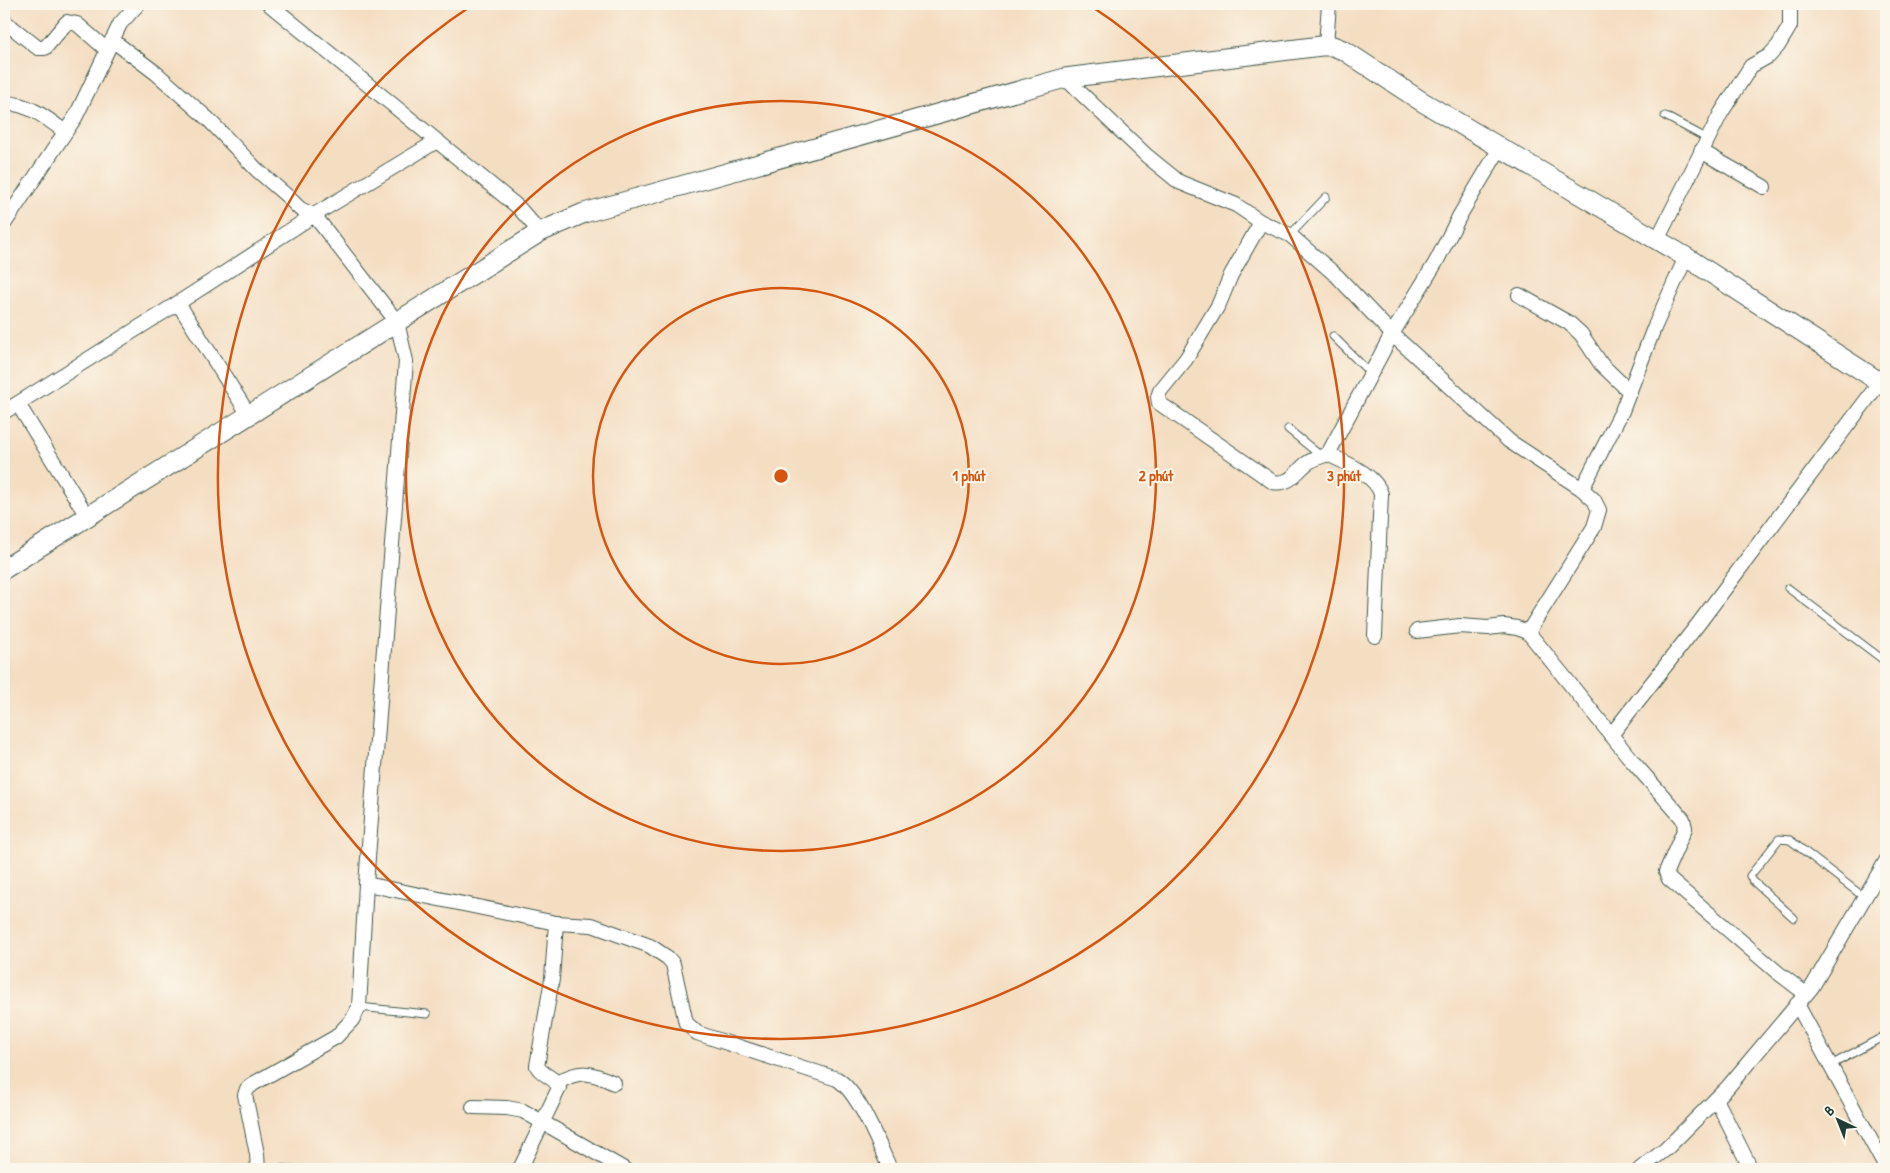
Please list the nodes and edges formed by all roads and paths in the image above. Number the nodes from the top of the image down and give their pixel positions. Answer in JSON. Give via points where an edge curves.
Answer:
{"nodes":[{"id":1,"x":138,"y":4,"type":"edge"},
{"id":2,"x":269,"y":4,"type":"edge"},
{"id":3,"x":1329,"y":4,"type":"edge"},
{"id":4,"x":1790,"y":4,"type":"edge"},
{"id":5,"x":4,"y":21,"type":"edge"},
{"id":6,"x":109,"y":45,"type":"junction"},
{"id":7,"x":1326,"y":46,"type":"junction"},
{"id":8,"x":1065,"y":78,"type":"junction"},
{"id":9,"x":4,"y":103,"type":"edge"},
{"id":10,"x":1665,"y":116,"type":"dead end"},
{"id":11,"x":66,"y":132,"type":"junction"},
{"id":12,"x":1708,"y":139,"type":"junction"},
{"id":13,"x":437,"y":141,"type":"junction"},
{"id":14,"x":1500,"y":148,"type":"junction"},
{"id":15,"x":1701,"y":151,"type":"junction"},
{"id":16,"x":1764,"y":187,"type":"dead end"},
{"id":17,"x":1326,"y":197,"type":"dead end"},
{"id":18,"x":314,"y":215,"type":"junction"},
{"id":19,"x":1261,"y":222,"type":"junction"},
{"id":20,"x":4,"y":224,"type":"edge"},
{"id":21,"x":540,"y":232,"type":"junction"},
{"id":22,"x":1290,"y":235,"type":"junction"},
{"id":23,"x":1657,"y":240,"type":"junction"},
{"id":24,"x":1686,"y":257,"type":"junction"},
{"id":25,"x":1519,"y":295,"type":"dead end"},
{"id":26,"x":178,"y":303,"type":"junction"},
{"id":27,"x":397,"y":322,"type":"junction"},
{"id":28,"x":1392,"y":334,"type":"junction"},
{"id":29,"x":1333,"y":336,"type":"dead end"},
{"id":30,"x":1370,"y":374,"type":"junction"},
{"id":31,"x":1883,"y":384,"type":"edge"},
{"id":32,"x":1630,"y":392,"type":"junction"},
{"id":33,"x":18,"y":404,"type":"junction"},
{"id":34,"x":4,"y":412,"type":"edge"},
{"id":35,"x":248,"y":415,"type":"junction"},
{"id":36,"x":1288,"y":429,"type":"dead end"},
{"id":37,"x":1325,"y":455,"type":"junction"},
{"id":38,"x":1582,"y":488,"type":"junction"},
{"id":39,"x":87,"y":516,"type":"junction"},
{"id":40,"x":4,"y":568,"type":"edge"},
{"id":41,"x":1788,"y":588,"type":"dead end"},
{"id":42,"x":1417,"y":631,"type":"dead end"},
{"id":43,"x":1528,"y":632,"type":"junction"},
{"id":44,"x":1375,"y":636,"type":"dead end"},
{"id":45,"x":1886,"y":662,"type":"edge"},
{"id":46,"x":1611,"y":735,"type":"junction"},
{"id":47,"x":1886,"y":861,"type":"edge"},
{"id":48,"x":366,"y":884,"type":"junction"},
{"id":49,"x":1865,"y":898,"type":"junction"},
{"id":50,"x":1794,"y":918,"type":"dead end"},
{"id":51,"x":556,"y":923,"type":"junction"},
{"id":52,"x":1802,"y":999,"type":"junction"},
{"id":53,"x":358,"y":1007,"type":"junction"},
{"id":54,"x":428,"y":1014,"type":"dead end"},
{"id":55,"x":1886,"y":1035,"type":"edge"},
{"id":56,"x":1831,"y":1065,"type":"junction"},
{"id":57,"x":557,"y":1083,"type":"junction"},
{"id":58,"x":614,"y":1083,"type":"dead end"},
{"id":59,"x":1716,"y":1099,"type":"junction"},
{"id":60,"x":474,"y":1107,"type":"dead end"},
{"id":61,"x":542,"y":1122,"type":"junction"},
{"id":62,"x":1886,"y":1168,"type":"edge"},
{"id":63,"x":258,"y":1169,"type":"edge"},
{"id":64,"x":288,"y":1169,"type":"edge"},
{"id":65,"x":520,"y":1169,"type":"edge"},
{"id":66,"x":624,"y":1169,"type":"edge"},
{"id":67,"x":890,"y":1169,"type":"edge"},
{"id":68,"x":1640,"y":1169,"type":"edge"},
{"id":69,"x":1751,"y":1169,"type":"edge"}],
"edges":[{"from":1,"to":6,"type":"street","via":[[120,24]]},
{"from":2,"to":13,"type":"street"},
{"from":3,"to":7,"type":"street"},
{"from":4,"to":12,"type":"street","via":[[1790,26],[1778,46],[1769,56],[1751,66]]},
{"from":5,"to":6,"type":"street","via":[[38,48],[45,48],[67,22],[77,24]]},
{"from":6,"to":11,"type":"street"},
{"from":6,"to":18,"type":"street","via":[[156,73],[300,209]]},
{"from":7,"to":8,"type":"street"},
{"from":7,"to":14,"type":"street","via":[[1345,50]]},
{"from":8,"to":19,"type":"street","via":[[1179,182],[1236,205]]},
{"from":8,"to":21,"type":"street","via":[[584,213]]},
{"from":9,"to":11,"type":"street","via":[[17,104],[42,114]]},
{"from":10,"to":12,"type":"lane"},
{"from":11,"to":20,"type":"street"},
{"from":12,"to":15,"type":"street"},
{"from":13,"to":18,"type":"street"},
{"from":13,"to":21,"type":"street","via":[[518,207]]},
{"from":14,"to":23,"type":"street"},
{"from":14,"to":28,"type":"street"},
{"from":15,"to":16,"type":"street"},
{"from":15,"to":23,"type":"street"},
{"from":17,"to":22,"type":"lane"},
{"from":18,"to":26,"type":"street"},
{"from":18,"to":27,"type":"street"},
{"from":19,"to":22,"type":"street"},
{"from":19,"to":37,"type":"street","via":[[1219,304],[1186,359],[1160,391],[1159,403],[1272,482],[1288,480],[1307,463]]},
{"from":21,"to":27,"type":"street"},
{"from":22,"to":28,"type":"street","via":[[1338,277]]},
{"from":23,"to":24,"type":"street"},
{"from":24,"to":31,"type":"street"},
{"from":24,"to":32,"type":"street"},
{"from":25,"to":32,"type":"street","via":[[1569,323],[1581,334],[1601,364]]},
{"from":26,"to":33,"type":"street"},
{"from":26,"to":35,"type":"street"},
{"from":27,"to":35,"type":"street"},
{"from":27,"to":48,"type":"street","via":[[406,361]]},
{"from":28,"to":30,"type":"street"},
{"from":28,"to":38,"type":"street","via":[[1509,441]]},
{"from":29,"to":30,"type":"lane"},
{"from":30,"to":37,"type":"street"},
{"from":31,"to":46,"type":"street"},
{"from":32,"to":38,"type":"street"},
{"from":33,"to":34,"type":"street"},
{"from":33,"to":39,"type":"street"},
{"from":35,"to":39,"type":"street"},
{"from":36,"to":37,"type":"lane"},
{"from":37,"to":44,"type":"street","via":[[1368,477],[1379,487],[1381,494]]},
{"from":38,"to":43,"type":"street","via":[[1594,500],[1598,510],[1594,526]]},
{"from":39,"to":40,"type":"street"},
{"from":41,"to":45,"type":"lane"},
{"from":42,"to":43,"type":"street","via":[[1460,626],[1504,626]]},
{"from":43,"to":46,"type":"street"},
{"from":46,"to":52,"type":"street","via":[[1685,823],[1666,872],[1669,879],[1777,972]]},
{"from":47,"to":49,"type":"street"},
{"from":48,"to":51,"type":"street"},
{"from":48,"to":53,"type":"street"},
{"from":49,"to":50,"type":"lane","via":[[1790,840],[1779,839],[1750,876]]},
{"from":49,"to":52,"type":"street"},
{"from":51,"to":57,"type":"street","via":[[552,979],[537,1066]]},
{"from":51,"to":67,"type":"street","via":[[592,925],[640,941],[668,958],[673,964],[686,1023],[697,1033],[844,1083],[874,1133]]},
{"from":52,"to":56,"type":"street"},
{"from":52,"to":59,"type":"street"},
{"from":53,"to":54,"type":"lane"},
{"from":53,"to":63,"type":"street","via":[[352,1020],[336,1037],[247,1089],[245,1095]]},
{"from":55,"to":56,"type":"lane"},
{"from":56,"to":62,"type":"street"},
{"from":57,"to":58,"type":"street","via":[[582,1072]]},
{"from":57,"to":61,"type":"street","via":[[558,1094]]},
{"from":59,"to":68,"type":"street","via":[[1666,1149]]},
{"from":59,"to":69,"type":"street"},
{"from":60,"to":61,"type":"street","via":[[523,1111]]},
{"from":61,"to":65,"type":"street"},
{"from":61,"to":66,"type":"street"},
{"from":63,"to":64,"type":"lane"}]}
